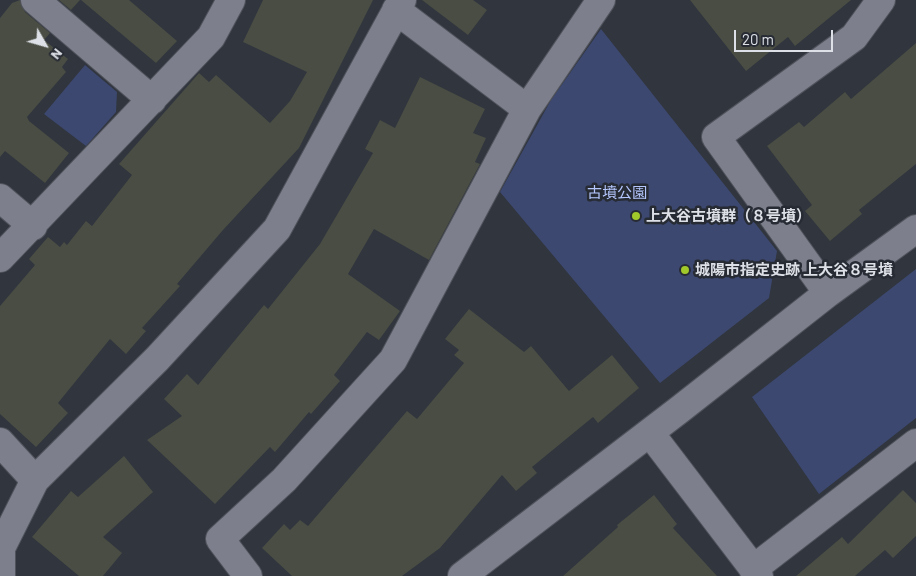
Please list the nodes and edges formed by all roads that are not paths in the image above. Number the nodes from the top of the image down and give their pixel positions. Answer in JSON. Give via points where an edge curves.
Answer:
{"nodes":[{"id":1,"x":35,"y":0,"type":"edge"},
{"id":2,"x":231,"y":0,"type":"edge"},
{"id":3,"x":601,"y":0,"type":"edge"},
{"id":4,"x":880,"y":0,"type":"edge"},
{"id":5,"x":399,"y":5,"type":"edge"},
{"id":6,"x":152,"y":100,"type":"junction"},
{"id":7,"x":527,"y":108,"type":"junction"},
{"id":8,"x":0,"y":198,"type":"edge"},
{"id":9,"x":33,"y":226,"type":"junction"},
{"id":10,"x":916,"y":229,"type":"edge"},
{"id":11,"x":0,"y":258,"type":"edge"},
{"id":12,"x":828,"y":293,"type":"junction"},
{"id":13,"x":650,"y":433,"type":"junction"},
{"id":14,"x":0,"y":442,"type":"edge"},
{"id":15,"x":916,"y":443,"type":"edge"},
{"id":16,"x":35,"y":480,"type":"junction"},
{"id":17,"x":756,"y":572,"type":"edge"},
{"id":18,"x":1,"y":576,"type":"edge"},
{"id":19,"x":248,"y":576,"type":"edge"},
{"id":20,"x":462,"y":576,"type":"edge"}],
"edges":[{"from":1,"to":6,"type":"street"},
{"from":2,"to":6,"type":"street","via":[[211,37]]},
{"from":3,"to":7,"type":"street"},
{"from":4,"to":12,"type":"street","via":[[854,37],[716,137]]},
{"from":5,"to":7,"type":"street"},
{"from":5,"to":16,"type":"street","via":[[277,229],[157,359]]},
{"from":6,"to":9,"type":"street"},
{"from":7,"to":19,"type":"street","via":[[392,360],[284,480],[220,539]]},
{"from":8,"to":9,"type":"street"},
{"from":9,"to":11,"type":"street"},
{"from":10,"to":12,"type":"street"},
{"from":12,"to":13,"type":"street"},
{"from":13,"to":17,"type":"street"},
{"from":13,"to":20,"type":"street"},
{"from":14,"to":16,"type":"street"},
{"from":15,"to":17,"type":"street"},
{"from":16,"to":18,"type":"street","via":[[1,548]]}]}
